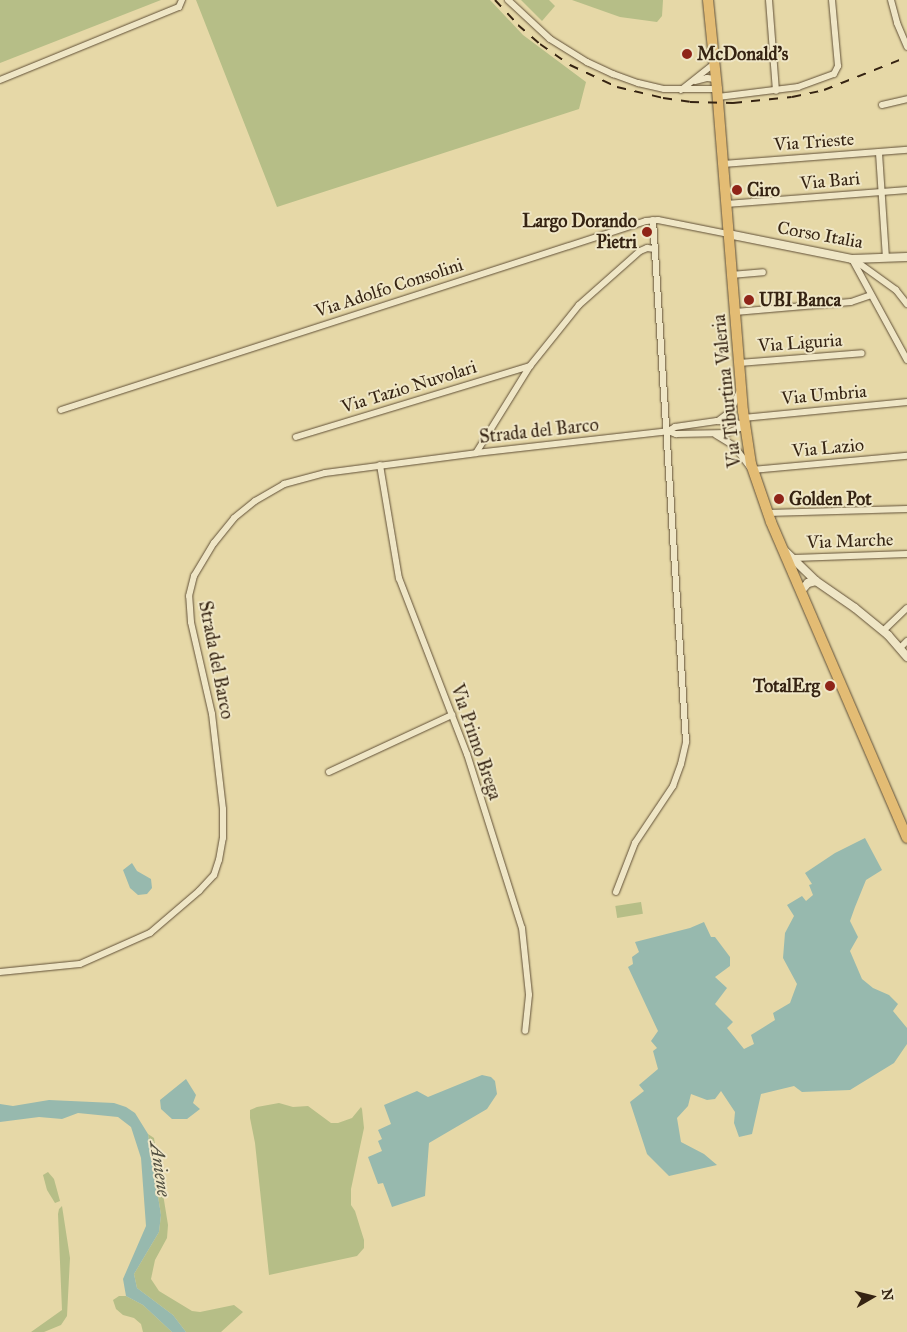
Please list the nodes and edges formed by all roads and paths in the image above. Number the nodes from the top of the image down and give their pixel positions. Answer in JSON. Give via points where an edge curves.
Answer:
{"nodes":[{"id":1,"x":182,"y":0,"type":"edge"},
{"id":2,"x":508,"y":0,"type":"edge"},
{"id":3,"x":708,"y":0,"type":"edge"},
{"id":4,"x":768,"y":0,"type":"edge"},
{"id":5,"x":832,"y":0,"type":"edge"},
{"id":6,"x":891,"y":0,"type":"edge"},
{"id":7,"x":907,"y":47,"type":"edge"},
{"id":8,"x":715,"y":63,"type":"junction"},
{"id":9,"x":0,"y":80,"type":"edge"},
{"id":10,"x":691,"y":82,"type":"junction"},
{"id":11,"x":717,"y":88,"type":"junction"},
{"id":12,"x":681,"y":90,"type":"junction"},
{"id":13,"x":776,"y":91,"type":"junction"},
{"id":14,"x":907,"y":99,"type":"edge"},
{"id":15,"x":882,"y":105,"type":"dead end"},
{"id":16,"x":907,"y":150,"type":"edge"},
{"id":17,"x":879,"y":153,"type":"junction"},
{"id":18,"x":723,"y":164,"type":"junction"},
{"id":19,"x":907,"y":190,"type":"edge"},
{"id":20,"x":882,"y":192,"type":"junction"},
{"id":21,"x":726,"y":204,"type":"junction"},
{"id":22,"x":653,"y":220,"type":"junction"},
{"id":23,"x":728,"y":234,"type":"junction"},
{"id":24,"x":655,"y":249,"type":"junction"},
{"id":25,"x":907,"y":257,"type":"edge"},
{"id":26,"x":886,"y":258,"type":"junction"},
{"id":27,"x":852,"y":259,"type":"junction"},
{"id":28,"x":763,"y":272,"type":"dead end"},
{"id":29,"x":732,"y":275,"type":"junction"},
{"id":30,"x":896,"y":290,"type":"junction"},
{"id":31,"x":907,"y":294,"type":"edge"},
{"id":32,"x":871,"y":295,"type":"junction"},
{"id":33,"x":907,"y":304,"type":"edge"},
{"id":34,"x":735,"y":312,"type":"junction"},
{"id":35,"x":862,"y":353,"type":"dead end"},
{"id":36,"x":907,"y":360,"type":"edge"},
{"id":37,"x":739,"y":363,"type":"junction"},
{"id":38,"x":530,"y":366,"type":"junction"},
{"id":39,"x":741,"y":385,"type":"junction"},
{"id":40,"x":907,"y":402,"type":"edge"},
{"id":41,"x":61,"y":410,"type":"dead end"},
{"id":42,"x":717,"y":422,"type":"junction"},
{"id":43,"x":744,"y":422,"type":"junction"},
{"id":44,"x":668,"y":431,"type":"junction"},
{"id":45,"x":710,"y":432,"type":"junction"},
{"id":46,"x":296,"y":437,"type":"dead end"},
{"id":47,"x":476,"y":453,"type":"junction"},
{"id":48,"x":907,"y":456,"type":"edge"},
{"id":49,"x":380,"y":465,"type":"junction"},
{"id":50,"x":752,"y":470,"type":"junction"},
{"id":51,"x":907,"y":509,"type":"edge"},
{"id":52,"x":767,"y":513,"type":"junction"},
{"id":53,"x":782,"y":549,"type":"junction"},
{"id":54,"x":907,"y":554,"type":"edge"},
{"id":55,"x":794,"y":558,"type":"junction"},
{"id":56,"x":808,"y":574,"type":"junction"},
{"id":57,"x":795,"y":577,"type":"junction"},
{"id":58,"x":816,"y":581,"type":"junction"},
{"id":59,"x":801,"y":592,"type":"junction"},
{"id":60,"x":907,"y":608,"type":"edge"},
{"id":61,"x":883,"y":631,"type":"junction"},
{"id":62,"x":907,"y":641,"type":"edge"},
{"id":63,"x":900,"y":648,"type":"junction"},
{"id":64,"x":907,"y":657,"type":"edge"},
{"id":65,"x":452,"y":715,"type":"junction"},
{"id":66,"x":329,"y":772,"type":"dead end"},
{"id":67,"x":904,"y":824,"type":"edge"},
{"id":68,"x":907,"y":838,"type":"edge"},
{"id":69,"x":616,"y":892,"type":"dead end"},
{"id":70,"x":0,"y":972,"type":"edge"},
{"id":71,"x":525,"y":1031,"type":"dead end"}],
"edges":[{"from":1,"to":9,"type":"street","via":[[179,7]]},
{"from":2,"to":12,"type":"street","via":[[550,40],[587,62],[630,81]]},
{"from":3,"to":8,"type":"main road","name":"Via Tiburtina Valeria"},
{"from":4,"to":13,"type":"street"},
{"from":5,"to":13,"type":"street","via":[[837,71],[814,83]]},
{"from":6,"to":7,"type":"street"},
{"from":8,"to":10,"type":"street"},
{"from":8,"to":11,"type":"main road","name":"Via Tiburtina Valeria"},
{"from":10,"to":11,"type":"street","via":[[706,78]]},
{"from":10,"to":12,"type":"street"},
{"from":11,"to":12,"type":"street"},
{"from":11,"to":13,"type":"street"},
{"from":11,"to":18,"type":"main road","name":"Via Tiburtina Valeria"},
{"from":14,"to":15,"type":"street"},
{"from":16,"to":17,"type":"street","name":"Via Trieste"},
{"from":17,"to":18,"type":"street","name":"Via Trieste"},
{"from":17,"to":20,"type":"street"},
{"from":18,"to":21,"type":"main road","name":"Via Tiburtina Valeria"},
{"from":19,"to":20,"type":"street","name":"Via Bari"},
{"from":20,"to":21,"type":"street","name":"Via Bari"},
{"from":20,"to":26,"type":"street"},
{"from":21,"to":23,"type":"main road","name":"Via Tiburtina Valeria"},
{"from":22,"to":23,"type":"street","name":"Via Adolfo Consolini"},
{"from":22,"to":24,"type":"street"},
{"from":22,"to":41,"type":"street","name":"Via Adolfo Consolini"},
{"from":23,"to":27,"type":"street","name":"Corso Italia"},
{"from":23,"to":29,"type":"main road","name":"Via Tiburtina Valeria"},
{"from":24,"to":38,"type":"street","via":[[640,251],[590,294]]},
{"from":24,"to":44,"type":"street"},
{"from":25,"to":26,"type":"street","name":"Corso Italia"},
{"from":26,"to":27,"type":"street","name":"Corso Italia"},
{"from":27,"to":30,"type":"street"},
{"from":27,"to":32,"type":"street"},
{"from":28,"to":29,"type":"street"},
{"from":29,"to":34,"type":"main road","name":"Via Tiburtina Valeria"},
{"from":30,"to":31,"type":"street"},
{"from":30,"to":33,"type":"street"},
{"from":32,"to":34,"type":"street","via":[[851,302]]},
{"from":32,"to":36,"type":"street"},
{"from":34,"to":37,"type":"main road","name":"Via Tiburtina Valeria"},
{"from":35,"to":37,"type":"street","name":"Via Liguria"},
{"from":37,"to":39,"type":"main road","name":"Via Tiburtina Valeria"},
{"from":38,"to":46,"type":"street","name":"Via Tazio Nuvolari"},
{"from":38,"to":47,"type":"street"},
{"from":39,"to":42,"type":"street","via":[[733,408]]},
{"from":39,"to":43,"type":"main road","name":"Via Tiburtina Valeria"},
{"from":40,"to":43,"type":"street","name":"Via Umbria"},
{"from":42,"to":43,"type":"street","name":"Strada del Barco"},
{"from":42,"to":44,"type":"street","name":"Strada del Barco","via":[[675,427]]},
{"from":43,"to":45,"type":"street","name":"Strada del Barco","via":[[731,433]]},
{"from":43,"to":50,"type":"main road","name":"Via Tiburtina Valeria"},
{"from":44,"to":45,"type":"street","name":"Strada del Barco","via":[[678,434]]},
{"from":44,"to":47,"type":"street","name":"Strada del Barco"},
{"from":44,"to":69,"type":"street","via":[[685,745],[673,786],[635,843]]},
{"from":45,"to":50,"type":"street","via":[[732,444]]},
{"from":47,"to":49,"type":"street","name":"Strada del Barco"},
{"from":48,"to":50,"type":"street","name":"Via Lazio"},
{"from":49,"to":65,"type":"street","name":"Via Primo Brega","via":[[397,574]]},
{"from":49,"to":70,"type":"street","name":"Strada del Barco","via":[[310,476],[284,484],[262,497],[222,531],[193,579],[190,611],[211,707],[223,811],[223,838],[212,878],[157,929],[141,937],[80,964]]},
{"from":50,"to":52,"type":"main road","name":"Via Tiburtina Valeria"},
{"from":51,"to":52,"type":"street"},
{"from":52,"to":53,"type":"main road","name":"Via Tiburtina Valeria"},
{"from":53,"to":55,"type":"street"},
{"from":53,"to":57,"type":"main road","name":"Via Tiburtina Valeria"},
{"from":54,"to":55,"type":"street","name":"Via Marche"},
{"from":55,"to":56,"type":"street"},
{"from":56,"to":57,"type":"street"},
{"from":56,"to":58,"type":"street"},
{"from":57,"to":58,"type":"street"},
{"from":57,"to":59,"type":"main road","name":"Via Tiburtina Valeria"},
{"from":58,"to":59,"type":"street","via":[[808,583]]},
{"from":58,"to":61,"type":"street"},
{"from":59,"to":67,"type":"main road","name":"Via Tiburtina Valeria"},
{"from":60,"to":61,"type":"street"},
{"from":61,"to":63,"type":"street"},
{"from":62,"to":63,"type":"street"},
{"from":63,"to":64,"type":"street"},
{"from":65,"to":66,"type":"street"},
{"from":65,"to":71,"type":"street","name":"Via Primo Brega","via":[[522,928],[529,995]]},
{"from":67,"to":68,"type":"main road","name":"Via Tiburtina Valeria"}]}
